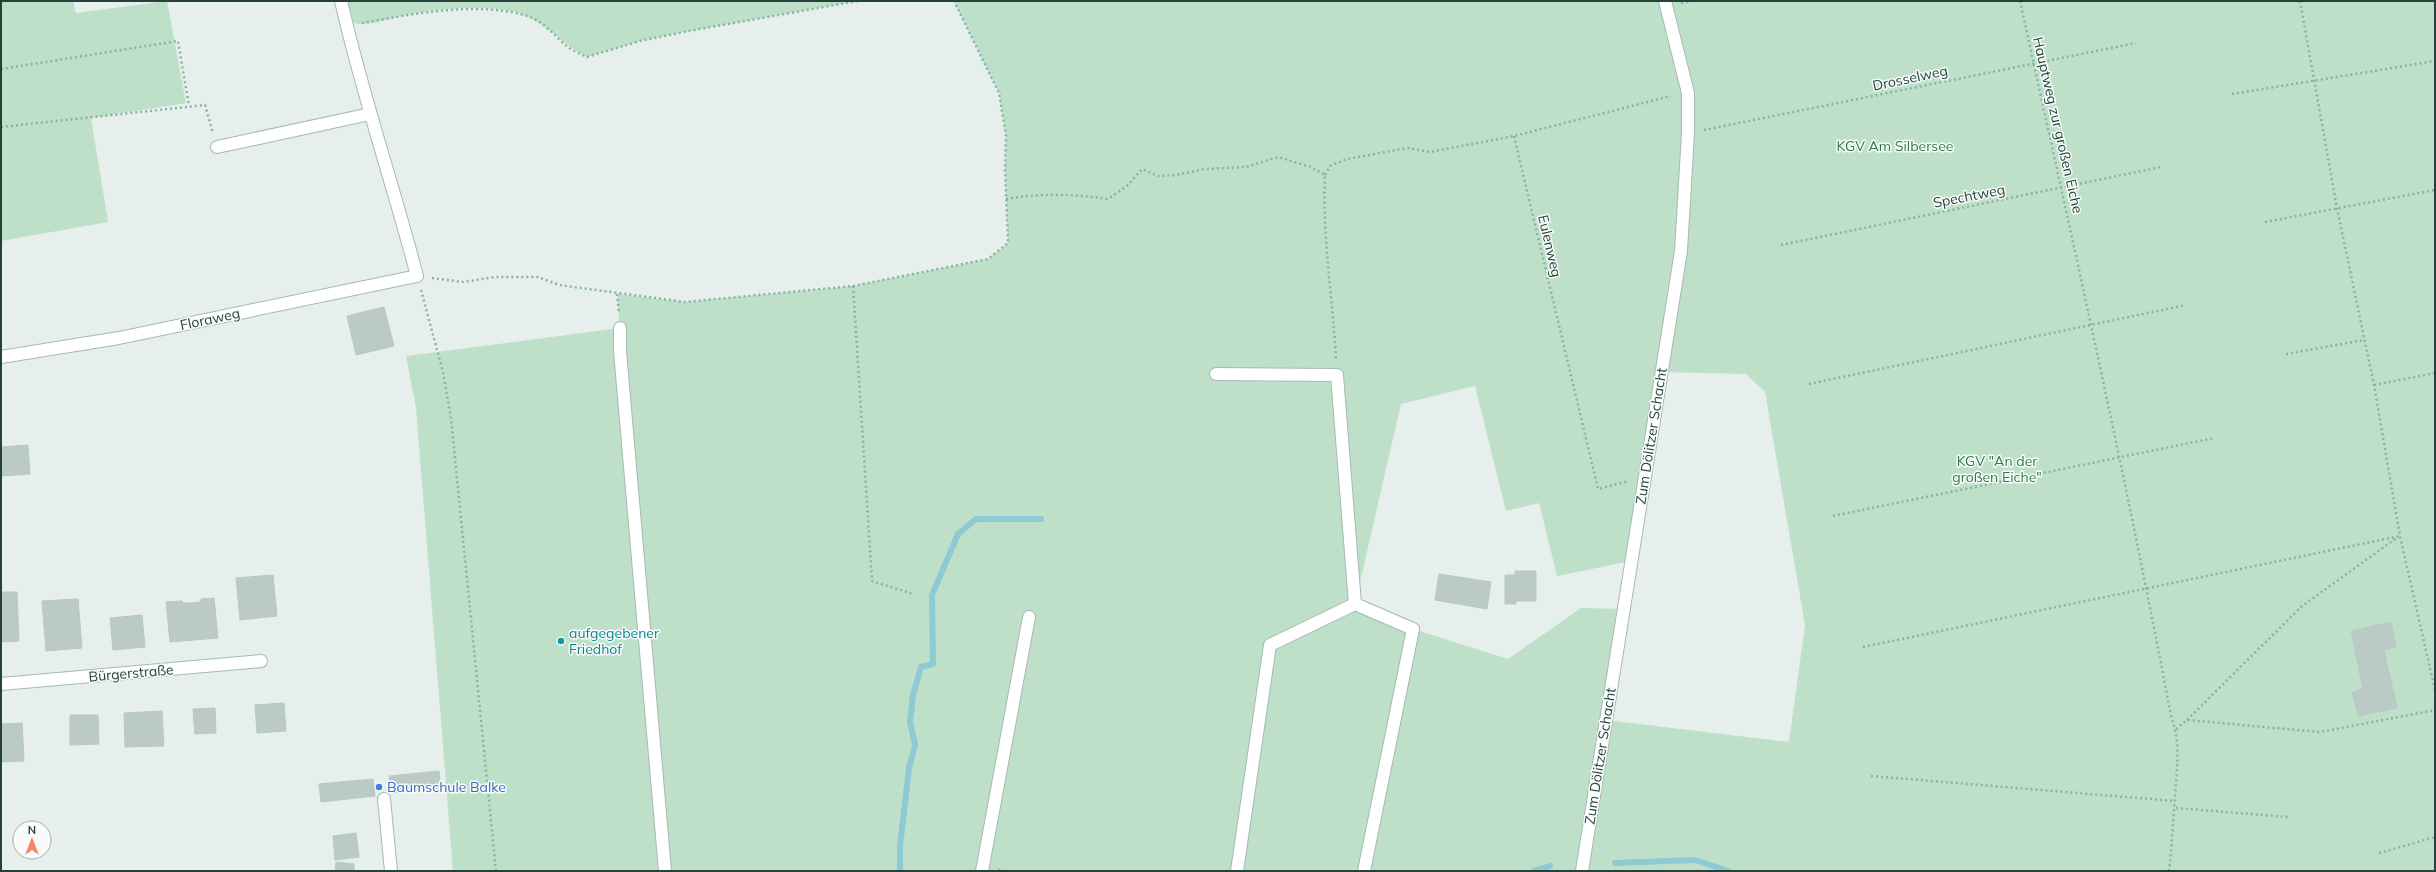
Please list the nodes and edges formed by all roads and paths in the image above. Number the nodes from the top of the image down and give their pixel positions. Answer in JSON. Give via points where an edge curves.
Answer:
{"nodes":[{"id":1,"x":341,"y":1,"type":"edge"},
{"id":2,"x":858,"y":1,"type":"edge"},
{"id":3,"x":954,"y":1,"type":"edge"},
{"id":4,"x":1665,"y":1,"type":"edge"},
{"id":5,"x":2020,"y":1,"type":"edge"},
{"id":6,"x":2300,"y":1,"type":"edge"},
{"id":7,"x":345,"y":18,"type":"junction"},
{"id":8,"x":2136,"y":43,"type":"dead end"},
{"id":9,"x":2435,"y":61,"type":"edge"},
{"id":10,"x":2033,"y":62,"type":"junction"},
{"id":11,"x":1,"y":69,"type":"edge"},
{"id":12,"x":2313,"y":81,"type":"junction"},
{"id":13,"x":1688,"y":93,"type":"junction"},
{"id":14,"x":2232,"y":94,"type":"dead end"},
{"id":15,"x":189,"y":106,"type":"junction"},
{"id":16,"x":370,"y":114,"type":"junction"},
{"id":17,"x":1,"y":127,"type":"edge"},
{"id":18,"x":1688,"y":133,"type":"junction"},
{"id":19,"x":1514,"y":136,"type":"junction"},
{"id":20,"x":217,"y":147,"type":"joint"},
{"id":21,"x":2161,"y":168,"type":"dead end"},
{"id":22,"x":1325,"y":175,"type":"junction"},
{"id":23,"x":2061,"y":188,"type":"junction"},
{"id":24,"x":2435,"y":190,"type":"edge"},
{"id":25,"x":1006,"y":199,"type":"junction"},
{"id":26,"x":2337,"y":208,"type":"junction"},
{"id":27,"x":2265,"y":222,"type":"dead end"},
{"id":28,"x":1781,"y":245,"type":"dead end"},
{"id":29,"x":417,"y":276,"type":"junction"},
{"id":30,"x":853,"y":286,"type":"junction"},
{"id":31,"x":2186,"y":305,"type":"dead end"},
{"id":32,"x":2092,"y":325,"type":"junction"},
{"id":33,"x":620,"y":328,"type":"dead end"},
{"id":34,"x":2364,"y":340,"type":"junction"},
{"id":35,"x":2286,"y":354,"type":"dead end"},
{"id":36,"x":1,"y":357,"type":"edge"},
{"id":37,"x":2435,"y":373,"type":"edge"},
{"id":38,"x":1216,"y":374,"type":"dead end"},
{"id":39,"x":1337,"y":375,"type":"junction"},
{"id":40,"x":1809,"y":384,"type":"dead end"},
{"id":41,"x":2374,"y":385,"type":"junction"},
{"id":42,"x":2214,"y":438,"type":"dead end"},
{"id":43,"x":2118,"y":458,"type":"junction"},
{"id":44,"x":1644,"y":478,"type":"junction"},
{"id":45,"x":1833,"y":516,"type":"dead end"},
{"id":46,"x":2400,"y":536,"type":"junction"},
{"id":47,"x":2147,"y":588,"type":"junction"},
{"id":48,"x":912,"y":594,"type":"dead end"},
{"id":49,"x":1355,"y":604,"type":"junction"},
{"id":50,"x":1028,"y":617,"type":"dead end"},
{"id":51,"x":1863,"y":647,"type":"dead end"},
{"id":52,"x":261,"y":661,"type":"dead end"},
{"id":53,"x":1,"y":684,"type":"edge"},
{"id":54,"x":2435,"y":690,"type":"edge"},
{"id":55,"x":2435,"y":710,"type":"edge"},
{"id":56,"x":2186,"y":720,"type":"junction"},
{"id":57,"x":2176,"y":729,"type":"junction"},
{"id":58,"x":1871,"y":776,"type":"dead end"},
{"id":59,"x":384,"y":799,"type":"dead end"},
{"id":60,"x":2175,"y":801,"type":"junction"},
{"id":61,"x":2176,"y":808,"type":"junction"},
{"id":62,"x":2288,"y":817,"type":"dead end"},
{"id":63,"x":2435,"y":837,"type":"edge"},
{"id":64,"x":2379,"y":853,"type":"dead end"},
{"id":65,"x":391,"y":871,"type":"edge"},
{"id":66,"x":496,"y":871,"type":"edge"},
{"id":67,"x":665,"y":871,"type":"edge"},
{"id":68,"x":982,"y":871,"type":"edge"},
{"id":69,"x":1236,"y":871,"type":"edge"},
{"id":70,"x":1364,"y":871,"type":"edge"},
{"id":71,"x":1582,"y":871,"type":"edge"},
{"id":72,"x":2170,"y":871,"type":"edge"}],
"edges":[{"from":1,"to":7,"type":"street"},
{"from":2,"to":7,"type":"path","via":[[640,41],[587,57],[569,48],[548,28],[531,17],[510,11],[469,7],[358,24]]},
{"from":3,"to":25,"type":"path","via":[[999,93],[1006,136]]},
{"from":4,"to":13,"type":"street","name":"Zum Dölitzer Schacht"},
{"from":5,"to":10,"type":"path","name":"Hauptweg zur großen Eiche"},
{"from":6,"to":12,"type":"path"},
{"from":7,"to":16,"type":"street"},
{"from":8,"to":10,"type":"path","name":"Drosselweg"},
{"from":9,"to":12,"type":"path"},
{"from":10,"to":18,"type":"path","name":"Drosselweg"},
{"from":10,"to":23,"type":"path","name":"Hauptweg zur großen Eiche"},
{"from":11,"to":15,"type":"path","via":[[178,41]]},
{"from":12,"to":14,"type":"path"},
{"from":12,"to":26,"type":"path"},
{"from":13,"to":18,"type":"street","name":"Zum Dölitzer Schacht"},
{"from":13,"to":19,"type":"path"},
{"from":15,"to":17,"type":"path"},
{"from":15,"to":20,"type":"path","via":[[205,106]]},
{"from":16,"to":20,"type":"street"},
{"from":16,"to":29,"type":"street","via":[[396,195]]},
{"from":18,"to":44,"type":"street","name":"Zum Dölitzer Schacht","via":[[1680,251]]},
{"from":19,"to":22,"type":"path","via":[[1430,152],[1408,148],[1347,159],[1330,166]]},
{"from":19,"to":44,"type":"path","name":"Eulenweg","via":[[1598,489]]},
{"from":21,"to":23,"type":"path","name":"Spechtweg"},
{"from":22,"to":25,"type":"path","via":[[1312,167],[1278,157],[1246,167],[1206,169],[1176,175],[1158,176],[1142,170],[1128,185],[1108,199],[1032,195]]},
{"from":22,"to":39,"type":"path","via":[[1323,210],[1334,315]]},
{"from":23,"to":28,"type":"path","name":"Spechtweg"},
{"from":23,"to":32,"type":"path","name":"Hauptweg zur großen Eiche"},
{"from":24,"to":26,"type":"path"},
{"from":25,"to":30,"type":"path","via":[[1008,243],[988,259]]},
{"from":26,"to":27,"type":"path"},
{"from":26,"to":34,"type":"path"},
{"from":29,"to":30,"type":"path","via":[[463,282],[495,277],[538,277],[560,285],[685,302]]},
{"from":29,"to":36,"type":"street","name":"Floraweg","via":[[119,338]]},
{"from":29,"to":66,"type":"path","via":[[443,372],[451,418]]},
{"from":30,"to":48,"type":"path","via":[[872,582]]},
{"from":31,"to":32,"type":"path"},
{"from":32,"to":40,"type":"path"},
{"from":32,"to":43,"type":"path","name":"Hauptweg zur großen Eiche"},
{"from":33,"to":67,"type":"street"},
{"from":34,"to":35,"type":"path"},
{"from":34,"to":41,"type":"path"},
{"from":37,"to":41,"type":"path"},
{"from":38,"to":39,"type":"street"},
{"from":39,"to":49,"type":"street"},
{"from":41,"to":46,"type":"path"},
{"from":42,"to":43,"type":"path"},
{"from":43,"to":45,"type":"path"},
{"from":43,"to":47,"type":"path","name":"Hauptweg zur großen Eiche"},
{"from":44,"to":71,"type":"street","name":"Zum Dölitzer Schacht"},
{"from":46,"to":47,"type":"path"},
{"from":46,"to":54,"type":"path"},
{"from":46,"to":56,"type":"path","via":[[2302,606]]},
{"from":47,"to":51,"type":"path"},
{"from":47,"to":57,"type":"path","name":"Hauptweg zur großen Eiche","via":[[2171,716]]},
{"from":49,"to":69,"type":"street","via":[[1270,646]]},
{"from":49,"to":70,"type":"street","via":[[1413,629]]},
{"from":50,"to":68,"type":"street"},
{"from":52,"to":53,"type":"street","name":"Bürgerstraße"},
{"from":55,"to":56,"type":"path","via":[[2320,732]]},
{"from":56,"to":57,"type":"path"},
{"from":57,"to":60,"type":"path","name":"Hauptweg zur großen Eiche","via":[[2178,743]]},
{"from":58,"to":60,"type":"path"},
{"from":59,"to":65,"type":"street"},
{"from":60,"to":61,"type":"path","name":"Hauptweg zur großen Eiche"},
{"from":61,"to":62,"type":"path"},
{"from":61,"to":72,"type":"path","name":"Hauptweg zur großen Eiche"},
{"from":63,"to":64,"type":"path"}]}
